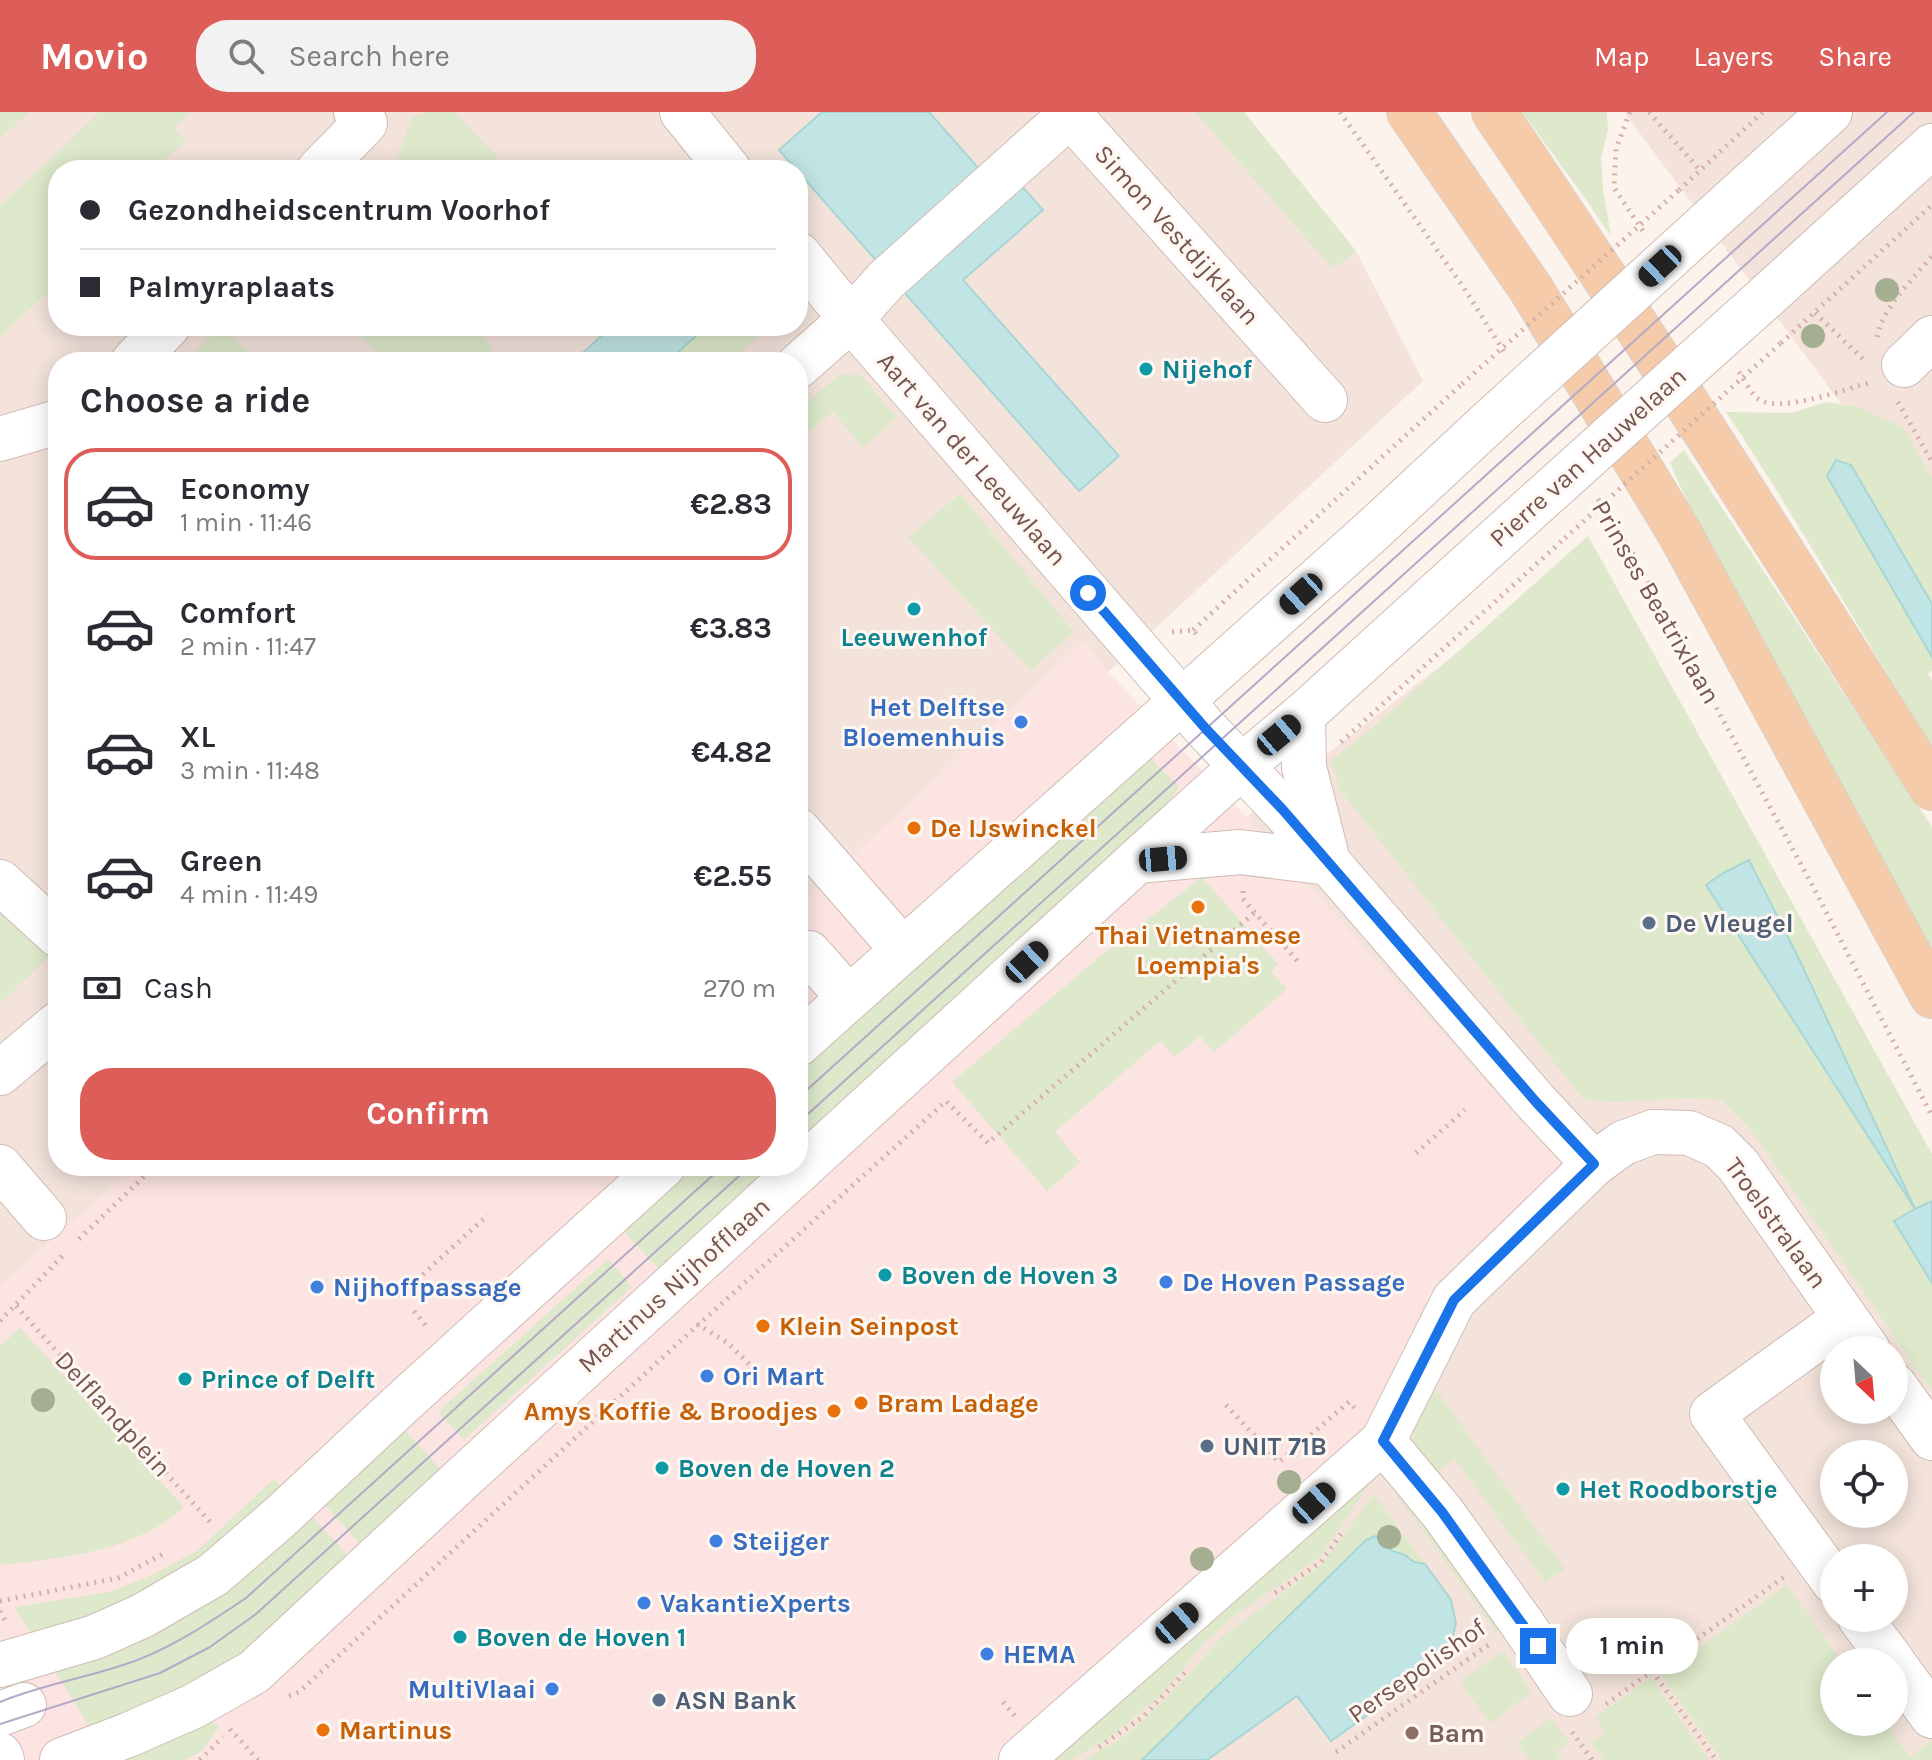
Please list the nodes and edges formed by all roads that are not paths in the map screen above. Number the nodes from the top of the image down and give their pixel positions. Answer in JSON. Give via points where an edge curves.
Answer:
{"nodes":[{"id":1,"x":356,"y":112,"type":"edge"},
{"id":2,"x":682,"y":112,"type":"edge"},
{"id":3,"x":1409,"y":112,"type":"edge"},
{"id":4,"x":1494,"y":112,"type":"edge"},
{"id":5,"x":1830,"y":112,"type":"edge"},
{"id":6,"x":1932,"y":146,"type":"edge"},
{"id":7,"x":329,"y":160,"type":"edge"},
{"id":8,"x":721,"y":160,"type":"edge"},
{"id":9,"x":808,"y":266,"type":"edge"},
{"id":10,"x":851,"y":319,"type":"junction"},
{"id":11,"x":158,"y":336,"type":"edge"},
{"id":12,"x":143,"y":352,"type":"edge"},
{"id":13,"x":808,"y":357,"type":"edge"},
{"id":14,"x":1325,"y":400,"type":"dead end"},
{"id":15,"x":48,"y":425,"type":"edge"},
{"id":16,"x":0,"y":439,"type":"edge"},
{"id":17,"x":1194,"y":714,"type":"junction"},
{"id":18,"x":1303,"y":715,"type":"junction"},
{"id":19,"x":1242,"y":766,"type":"junction"},
{"id":20,"x":1932,"y":788,"type":"edge"},
{"id":21,"x":808,"y":841,"type":"edge"},
{"id":22,"x":1137,"y":861,"type":"junction"},
{"id":23,"x":1329,"y":863,"type":"junction"},
{"id":24,"x":0,"y":882,"type":"edge"},
{"id":25,"x":48,"y":926,"type":"edge"},
{"id":26,"x":903,"y":950,"type":"junction"},
{"id":27,"x":809,"y":953,"type":"dead end"},
{"id":28,"x":1932,"y":996,"type":"edge"},
{"id":29,"x":849,"y":998,"type":"junction"},
{"id":30,"x":48,"y":1032,"type":"edge"},
{"id":31,"x":808,"y":1035,"type":"edge"},
{"id":32,"x":0,"y":1073,"type":"edge"},
{"id":33,"x":808,"y":1162,"type":"edge"},
{"id":34,"x":1594,"y":1164,"type":"junction"},
{"id":35,"x":0,"y":1167,"type":"edge"},
{"id":36,"x":652,"y":1176,"type":"edge"},
{"id":37,"x":793,"y":1176,"type":"edge"},
{"id":38,"x":57,"y":1233,"type":"road end"},
{"id":39,"x":1856,"y":1334,"type":"edge"},
{"id":40,"x":1908,"y":1405,"type":"edge"},
{"id":41,"x":1932,"y":1438,"type":"edge"},
{"id":42,"x":1383,"y":1441,"type":"junction"},
{"id":43,"x":1820,"y":1563,"type":"edge"},
{"id":44,"x":0,"y":1665,"type":"edge"},
{"id":45,"x":1908,"y":1683,"type":"edge"},
{"id":46,"x":1570,"y":1694,"type":"road end"},
{"id":47,"x":1932,"y":1716,"type":"edge"},
{"id":48,"x":165,"y":1719,"type":"junction"},
{"id":49,"x":234,"y":1721,"type":"road end"},
{"id":50,"x":62,"y":1760,"type":"edge"},
{"id":51,"x":1021,"y":1760,"type":"edge"}],
"edges":[{"from":1,"to":7,"type":"street","via":[[365,123]]},
{"from":2,"to":8,"type":"street"},
{"from":3,"to":28,"type":"main road","name":"Prinses Beatrixlaan","via":[[1531,289],[1679,532]]},
{"from":4,"to":20,"type":"main road"},
{"from":5,"to":17,"type":"street","bridge":true,"via":[[1278,615]]},
{"from":6,"to":18,"type":"street","name":"Pierre van Hauwelaan","bridge":true},
{"from":9,"to":10,"type":"street","name":"Aart van der Leeuwlaan"},
{"from":10,"to":13,"type":"street","name":"Simon Vestdijklaan"},
{"from":10,"to":14,"type":"street","name":"Simon Vestdijklaan","via":[[886,280],[1070,115]]},
{"from":10,"to":17,"type":"street","name":"Aart van der Leeuwlaan"},
{"from":11,"to":12,"type":"street"},
{"from":15,"to":16,"type":"street"},
{"from":17,"to":19,"type":"street","name":"Aart van der Leeuwlaan"},
{"from":17,"to":26,"type":"street"},
{"from":18,"to":19,"type":"street","name":"Pierre van Hauwelaan"},
{"from":18,"to":23,"type":"street","via":[[1304,767]]},
{"from":19,"to":22,"type":"street","name":"Martinus Nijhofflaan"},
{"from":19,"to":23,"type":"street","name":"Aart van der Leeuwlaan"},
{"from":21,"to":26,"type":"street"},
{"from":22,"to":23,"type":"street","via":[[1240,852]]},
{"from":22,"to":33,"type":"street","name":"Martinus Nijhofflaan"},
{"from":23,"to":34,"type":"street","name":"Aart van der Leeuwlaan"},
{"from":24,"to":25,"type":"street"},
{"from":26,"to":29,"type":"street"},
{"from":27,"to":29,"type":"street"},
{"from":29,"to":31,"type":"street"},
{"from":30,"to":32,"type":"street"},
{"from":34,"to":39,"type":"street","name":"Troelstralaan","via":[[1623,1143],[1653,1132],[1689,1133],[1719,1146],[1738,1165]]},
{"from":34,"to":42,"type":"street","name":"Troelstralaan","via":[[1454,1300]]},
{"from":35,"to":38,"type":"street"},
{"from":36,"to":44,"type":"street","via":[[213,1575],[95,1637]]},
{"from":37,"to":48,"type":"street","name":"Martinus Nijhofflaan","via":[[254,1672]]},
{"from":39,"to":43,"type":"street","via":[[1712,1414]]},
{"from":40,"to":41,"type":"street"},
{"from":42,"to":46,"type":"street","via":[[1442,1512]]},
{"from":42,"to":51,"type":"street","name":"Troelstralaan"},
{"from":45,"to":47,"type":"street"},
{"from":48,"to":49,"type":"street","name":"Martinus Nijhofflaan"},
{"from":48,"to":50,"type":"street","name":"Martinus Nijhofflaan"}]}
